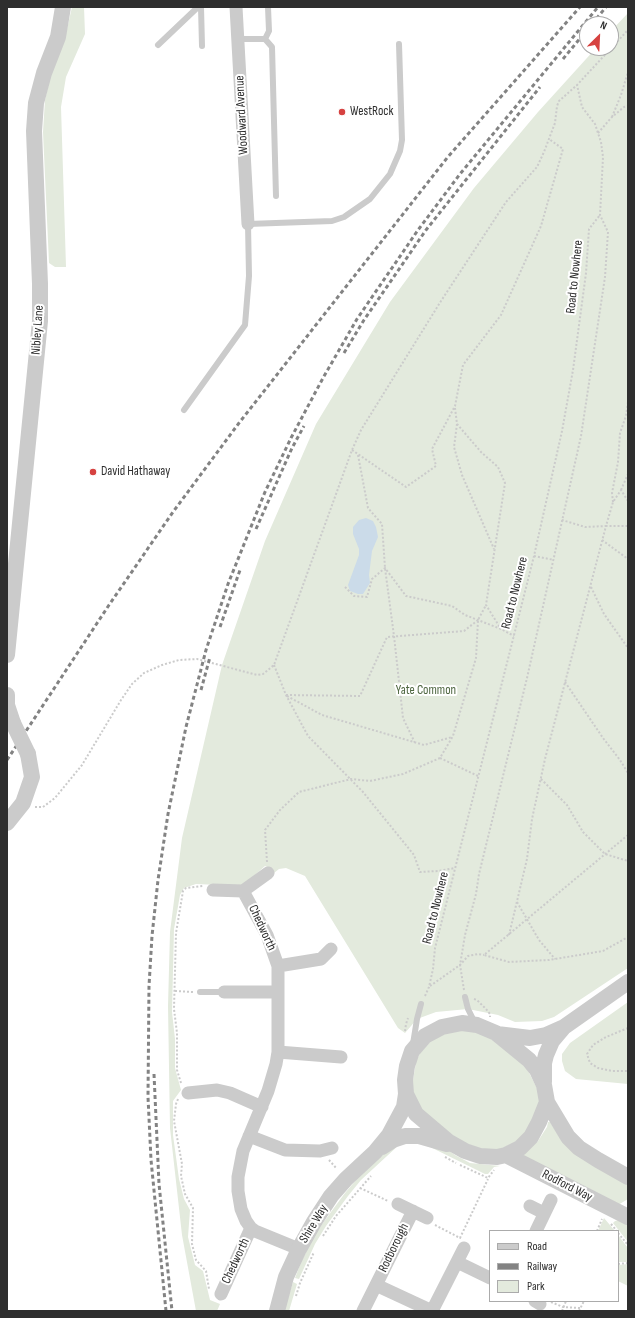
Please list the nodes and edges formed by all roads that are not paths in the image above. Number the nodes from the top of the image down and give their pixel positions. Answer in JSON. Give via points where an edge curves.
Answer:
{"nodes":[{"id":1,"x":63,"y":7,"type":"edge"},
{"id":2,"x":199,"y":7,"type":"edge"},
{"id":3,"x":236,"y":7,"type":"edge"},
{"id":4,"x":268,"y":7,"type":"edge"},
{"id":5,"x":237,"y":39,"type":"junction"},
{"id":6,"x":265,"y":39,"type":"junction"},
{"id":7,"x":399,"y":44,"type":"dead end"},
{"id":8,"x":158,"y":45,"type":"dead end"},
{"id":9,"x":202,"y":46,"type":"dead end"},
{"id":10,"x":276,"y":196,"type":"dead end"},
{"id":11,"x":248,"y":224,"type":"junction"},
{"id":12,"x":184,"y":410,"type":"dead end"},
{"id":13,"x":7,"y":655,"type":"edge"},
{"id":14,"x":7,"y":695,"type":"edge"},
{"id":15,"x":7,"y":823,"type":"edge"},
{"id":16,"x":268,"y":873,"type":"road end"},
{"id":17,"x":213,"y":890,"type":"road end"},
{"id":18,"x":243,"y":891,"type":"junction"},
{"id":19,"x":331,"y":950,"type":"dead end"},
{"id":20,"x":278,"y":966,"type":"junction"},
{"id":21,"x":628,"y":982,"type":"edge"},
{"id":22,"x":200,"y":992,"type":"road end"},
{"id":23,"x":224,"y":992,"type":"joint"},
{"id":24,"x":277,"y":992,"type":"junction"},
{"id":25,"x":464,"y":997,"type":"road end"},
{"id":26,"x":421,"y":1004,"type":"road end"},
{"id":27,"x":564,"y":1027,"type":"junction"},
{"id":28,"x":487,"y":1029,"type":"junction"},
{"id":29,"x":412,"y":1051,"type":"junction"},
{"id":30,"x":278,"y":1052,"type":"junction"},
{"id":31,"x":341,"y":1057,"type":"dead end"},
{"id":32,"x":544,"y":1085,"type":"junction"},
{"id":33,"x":183,"y":1091,"type":"road end"},
{"id":34,"x":406,"y":1094,"type":"junction"},
{"id":35,"x":547,"y":1102,"type":"junction"},
{"id":36,"x":262,"y":1107,"type":"junction"},
{"id":37,"x":249,"y":1136,"type":"junction"},
{"id":38,"x":458,"y":1147,"type":"junction"},
{"id":39,"x":326,"y":1150,"type":"road end"},
{"id":40,"x":375,"y":1152,"type":"junction"},
{"id":41,"x":506,"y":1155,"type":"junction"},
{"id":42,"x":628,"y":1177,"type":"edge"},
{"id":43,"x":551,"y":1200,"type":"dead end"},
{"id":44,"x":398,"y":1204,"type":"road end"},
{"id":45,"x":530,"y":1206,"type":"dead end"},
{"id":46,"x":413,"y":1211,"type":"junction"},
{"id":47,"x":544,"y":1213,"type":"junction"},
{"id":48,"x":628,"y":1217,"type":"edge"},
{"id":49,"x":431,"y":1222,"type":"road end"},
{"id":50,"x":251,"y":1228,"type":"junction"},
{"id":51,"x":536,"y":1230,"type":"edge"},
{"id":52,"x":464,"y":1248,"type":"dead end"},
{"id":53,"x":299,"y":1249,"type":"junction"},
{"id":54,"x":457,"y":1262,"type":"junction"},
{"id":55,"x":489,"y":1278,"type":"edge"},
{"id":56,"x":376,"y":1285,"type":"junction"},
{"id":57,"x":221,"y":1294,"type":"dead end"},
{"id":58,"x":277,"y":1311,"type":"edge"},
{"id":59,"x":363,"y":1311,"type":"edge"},
{"id":60,"x":432,"y":1311,"type":"edge"}],
"edges":[{"from":1,"to":13,"type":"street","name":"Nibley Lane","via":[[58,36],[36,102],[34,131],[40,321]]},
{"from":2,"to":8,"type":"lane"},
{"from":2,"to":9,"type":"lane"},
{"from":3,"to":5,"type":"street","name":"Woodward Avenue"},
{"from":4,"to":6,"type":"lane","via":[[269,31]]},
{"from":5,"to":6,"type":"lane"},
{"from":5,"to":11,"type":"street","name":"Woodward Avenue"},
{"from":6,"to":10,"type":"lane","via":[[272,47]]},
{"from":7,"to":11,"type":"lane","via":[[402,140],[400,152],[390,174],[370,199],[344,217],[332,221]]},
{"from":11,"to":12,"type":"lane","via":[[249,276],[245,325]]},
{"from":14,"to":15,"type":"street","bridge":true,"via":[[14,723],[28,754],[32,777],[23,803]]},
{"from":16,"to":18,"type":"street","name":"Chedworth"},
{"from":17,"to":18,"type":"street","name":"Chedworth"},
{"from":18,"to":20,"type":"street","name":"Chedworth","via":[[267,935]]},
{"from":19,"to":20,"type":"street","name":"Chedworth","via":[[321,959]]},
{"from":20,"to":24,"type":"street","name":"Chedworth"},
{"from":21,"to":27,"type":"street"},
{"from":22,"to":23,"type":"lane"},
{"from":23,"to":24,"type":"street"},
{"from":24,"to":30,"type":"street","name":"Chedworth"},
{"from":25,"to":28,"type":"lane","via":[[468,1009]]},
{"from":26,"to":29,"type":"lane"},
{"from":27,"to":28,"type":"street","via":[[546,1035],[530,1038]]},
{"from":27,"to":32,"type":"street","via":[[552,1041],[546,1055]]},
{"from":28,"to":29,"type":"street","via":[[462,1023],[442,1026],[425,1036]]},
{"from":28,"to":32,"type":"street","via":[[529,1060]]},
{"from":29,"to":34,"type":"street","via":[[405,1080]]},
{"from":30,"to":31,"type":"street"},
{"from":30,"to":36,"type":"street","name":"Chedworth"},
{"from":32,"to":35,"type":"street"},
{"from":33,"to":36,"type":"street","via":[[217,1090]]},
{"from":34,"to":38,"type":"street","via":[[416,1114]]},
{"from":34,"to":40,"type":"street","name":"Shire Way","via":[[404,1107],[389,1136]]},
{"from":35,"to":41,"type":"street","via":[[531,1137],[520,1148]]},
{"from":35,"to":42,"type":"street","via":[[561,1128],[579,1148]]},
{"from":36,"to":37,"type":"street","name":"Chedworth"},
{"from":37,"to":39,"type":"street","via":[[285,1150]]},
{"from":37,"to":50,"type":"street","name":"Chedworth","via":[[240,1162],[238,1191],[241,1210]]},
{"from":38,"to":40,"type":"street","name":"Shire Way","via":[[434,1139],[405,1136],[393,1140]]},
{"from":38,"to":41,"type":"street","via":[[480,1156]]},
{"from":40,"to":53,"type":"street","name":"Shire Way","via":[[331,1196]]},
{"from":41,"to":48,"type":"street","name":"Rodford Way"},
{"from":43,"to":47,"type":"street"},
{"from":44,"to":46,"type":"street","name":"Rodborough"},
{"from":45,"to":47,"type":"street"},
{"from":46,"to":49,"type":"street","name":"Rodborough"},
{"from":46,"to":56,"type":"street","name":"Rodborough"},
{"from":47,"to":51,"type":"street"},
{"from":50,"to":53,"type":"street","name":"Chedworth"},
{"from":50,"to":57,"type":"street","name":"Chedworth"},
{"from":52,"to":54,"type":"street","name":"Rodborough"},
{"from":53,"to":58,"type":"street","name":"Shire Way","via":[[286,1277]]},
{"from":54,"to":55,"type":"street"},
{"from":54,"to":60,"type":"street","name":"Rodborough"},
{"from":56,"to":59,"type":"street","name":"Rodborough"},
{"from":56,"to":60,"type":"street","name":"Rodborough"}]}
